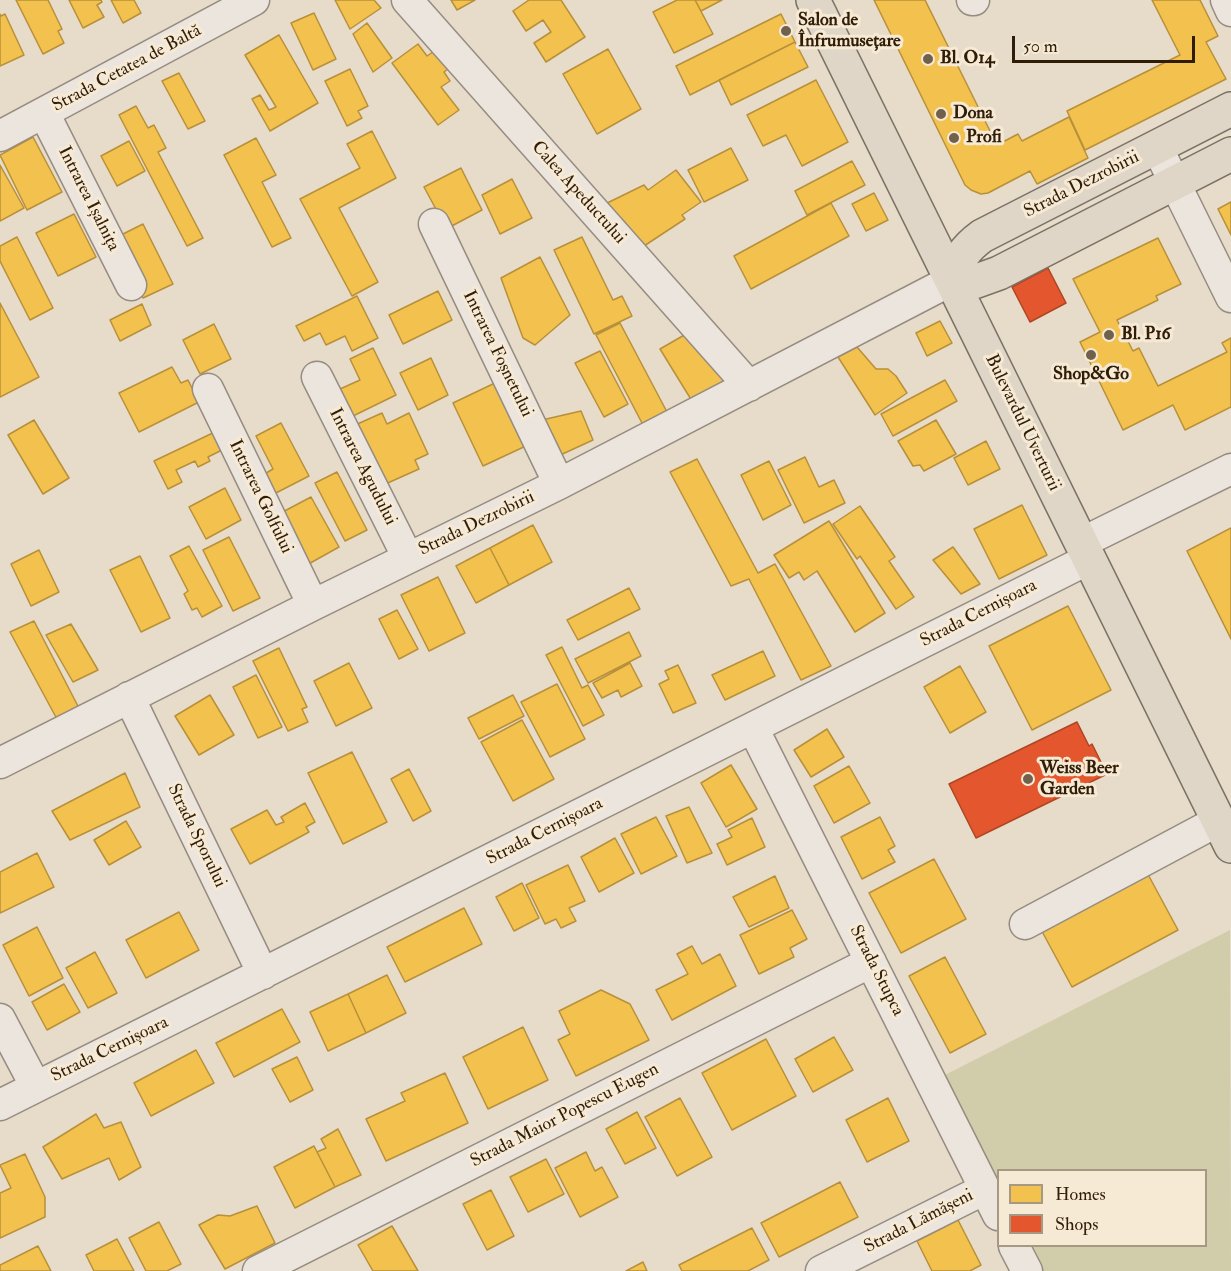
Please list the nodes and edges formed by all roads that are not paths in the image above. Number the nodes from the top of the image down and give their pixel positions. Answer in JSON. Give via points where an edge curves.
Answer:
{"nodes":[{"id":1,"x":254,"y":0,"type":"edge"},
{"id":2,"x":407,"y":0,"type":"edge"},
{"id":3,"x":813,"y":0,"type":"edge"},
{"id":4,"x":1226,"y":0,"type":"edge"},
{"id":5,"x":1231,"y":11,"type":"edge"},
{"id":6,"x":1231,"y":109,"type":"edge"},
{"id":7,"x":44,"y":113,"type":"junction"},
{"id":8,"x":0,"y":136,"type":"edge"},
{"id":9,"x":1157,"y":147,"type":"junction"},
{"id":10,"x":1231,"y":154,"type":"edge"},
{"id":11,"x":1175,"y":183,"type":"junction"},
{"id":12,"x":434,"y":224,"type":"dead end"},
{"id":13,"x":952,"y":280,"type":"junction"},
{"id":14,"x":131,"y":285,"type":"dead end"},
{"id":15,"x":1231,"y":297,"type":"edge"},
{"id":16,"x":317,"y":376,"type":"dead end"},
{"id":17,"x":749,"y":386,"type":"junction"},
{"id":18,"x":208,"y":389,"type":"dead end"},
{"id":19,"x":1231,"y":469,"type":"edge"},
{"id":20,"x":559,"y":484,"type":"junction"},
{"id":21,"x":1085,"y":551,"type":"junction"},
{"id":22,"x":408,"y":558,"type":"junction"},
{"id":23,"x":313,"y":605,"type":"junction"},
{"id":24,"x":129,"y":698,"type":"junction"},
{"id":25,"x":753,"y":728,"type":"junction"},
{"id":26,"x":0,"y":763,"type":"edge"},
{"id":27,"x":1224,"y":833,"type":"edge"},
{"id":28,"x":1025,"y":924,"type":"dead end"},
{"id":29,"x":872,"y":962,"type":"junction"},
{"id":30,"x":263,"y":974,"type":"junction"},
{"id":31,"x":0,"y":1019,"type":"edge"},
{"id":32,"x":36,"y":1087,"type":"junction"},
{"id":33,"x":0,"y":1105,"type":"edge"},
{"id":34,"x":985,"y":1189,"type":"junction"},
{"id":35,"x":997,"y":1211,"type":"edge"},
{"id":36,"x":1015,"y":1247,"type":"edge"},
{"id":37,"x":258,"y":1271,"type":"edge"},
{"id":38,"x":821,"y":1271,"type":"edge"},
{"id":39,"x":1027,"y":1271,"type":"edge"}],
"edges":[{"from":1,"to":7,"type":"street","name":"Strada Cetatea de Baltă"},
{"from":2,"to":17,"type":"street","name":"Calea Apeductului"},
{"from":3,"to":13,"type":"main road","name":"Bulevardul Uverturii"},
{"from":4,"to":5,"type":"street"},
{"from":6,"to":9,"type":"main road","name":"Strada Dezrobirii"},
{"from":7,"to":8,"type":"street","name":"Strada Cetatea de Baltă"},
{"from":7,"to":14,"type":"street","name":"Intrarea Ișalnița"},
{"from":9,"to":11,"type":"street"},
{"from":9,"to":13,"type":"main road","name":"Strada Dezrobirii","via":[[982,236],[961,256]]},
{"from":10,"to":11,"type":"main road","name":"Strada Dezrobirii"},
{"from":11,"to":13,"type":"main road","name":"Strada Dezrobirii","via":[[999,273],[974,282]]},
{"from":11,"to":15,"type":"street"},
{"from":12,"to":20,"type":"street","name":"Intrarea Foșnetului"},
{"from":13,"to":17,"type":"street","name":"Strada Dezrobirii"},
{"from":13,"to":21,"type":"main road","name":"Bulevardul Uverturii"},
{"from":16,"to":22,"type":"street","name":"Intrarea Agudului"},
{"from":17,"to":20,"type":"street","name":"Strada Dezrobirii"},
{"from":18,"to":23,"type":"street","name":"Intrarea Golfului"},
{"from":19,"to":21,"type":"street","name":"Strada Cernișoara"},
{"from":20,"to":22,"type":"street","name":"Strada Dezrobirii"},
{"from":21,"to":25,"type":"street","name":"Strada Cernișoara"},
{"from":21,"to":27,"type":"main road","name":"Bulevardul Uverturii"},
{"from":22,"to":23,"type":"street","name":"Strada Dezrobirii"},
{"from":23,"to":24,"type":"street","name":"Strada Dezrobirii"},
{"from":24,"to":26,"type":"street","name":"Strada Dezrobirii"},
{"from":24,"to":30,"type":"street","name":"Strada Sporului"},
{"from":25,"to":29,"type":"street","name":"Strada Stupca"},
{"from":25,"to":30,"type":"street","name":"Strada Cernișoara"},
{"from":27,"to":28,"type":"street"},
{"from":29,"to":34,"type":"street","name":"Strada Stupca"},
{"from":29,"to":37,"type":"street","name":"Strada Maior Popescu Eugen"},
{"from":30,"to":32,"type":"street","name":"Strada Cernișoara"},
{"from":31,"to":32,"type":"street"},
{"from":32,"to":33,"type":"street","name":"Strada Cernișoara"},
{"from":34,"to":35,"type":"street","name":"Strada Stupca"},
{"from":34,"to":38,"type":"street","name":"Strada Lămășeni"},
{"from":36,"to":39,"type":"street"}]}
